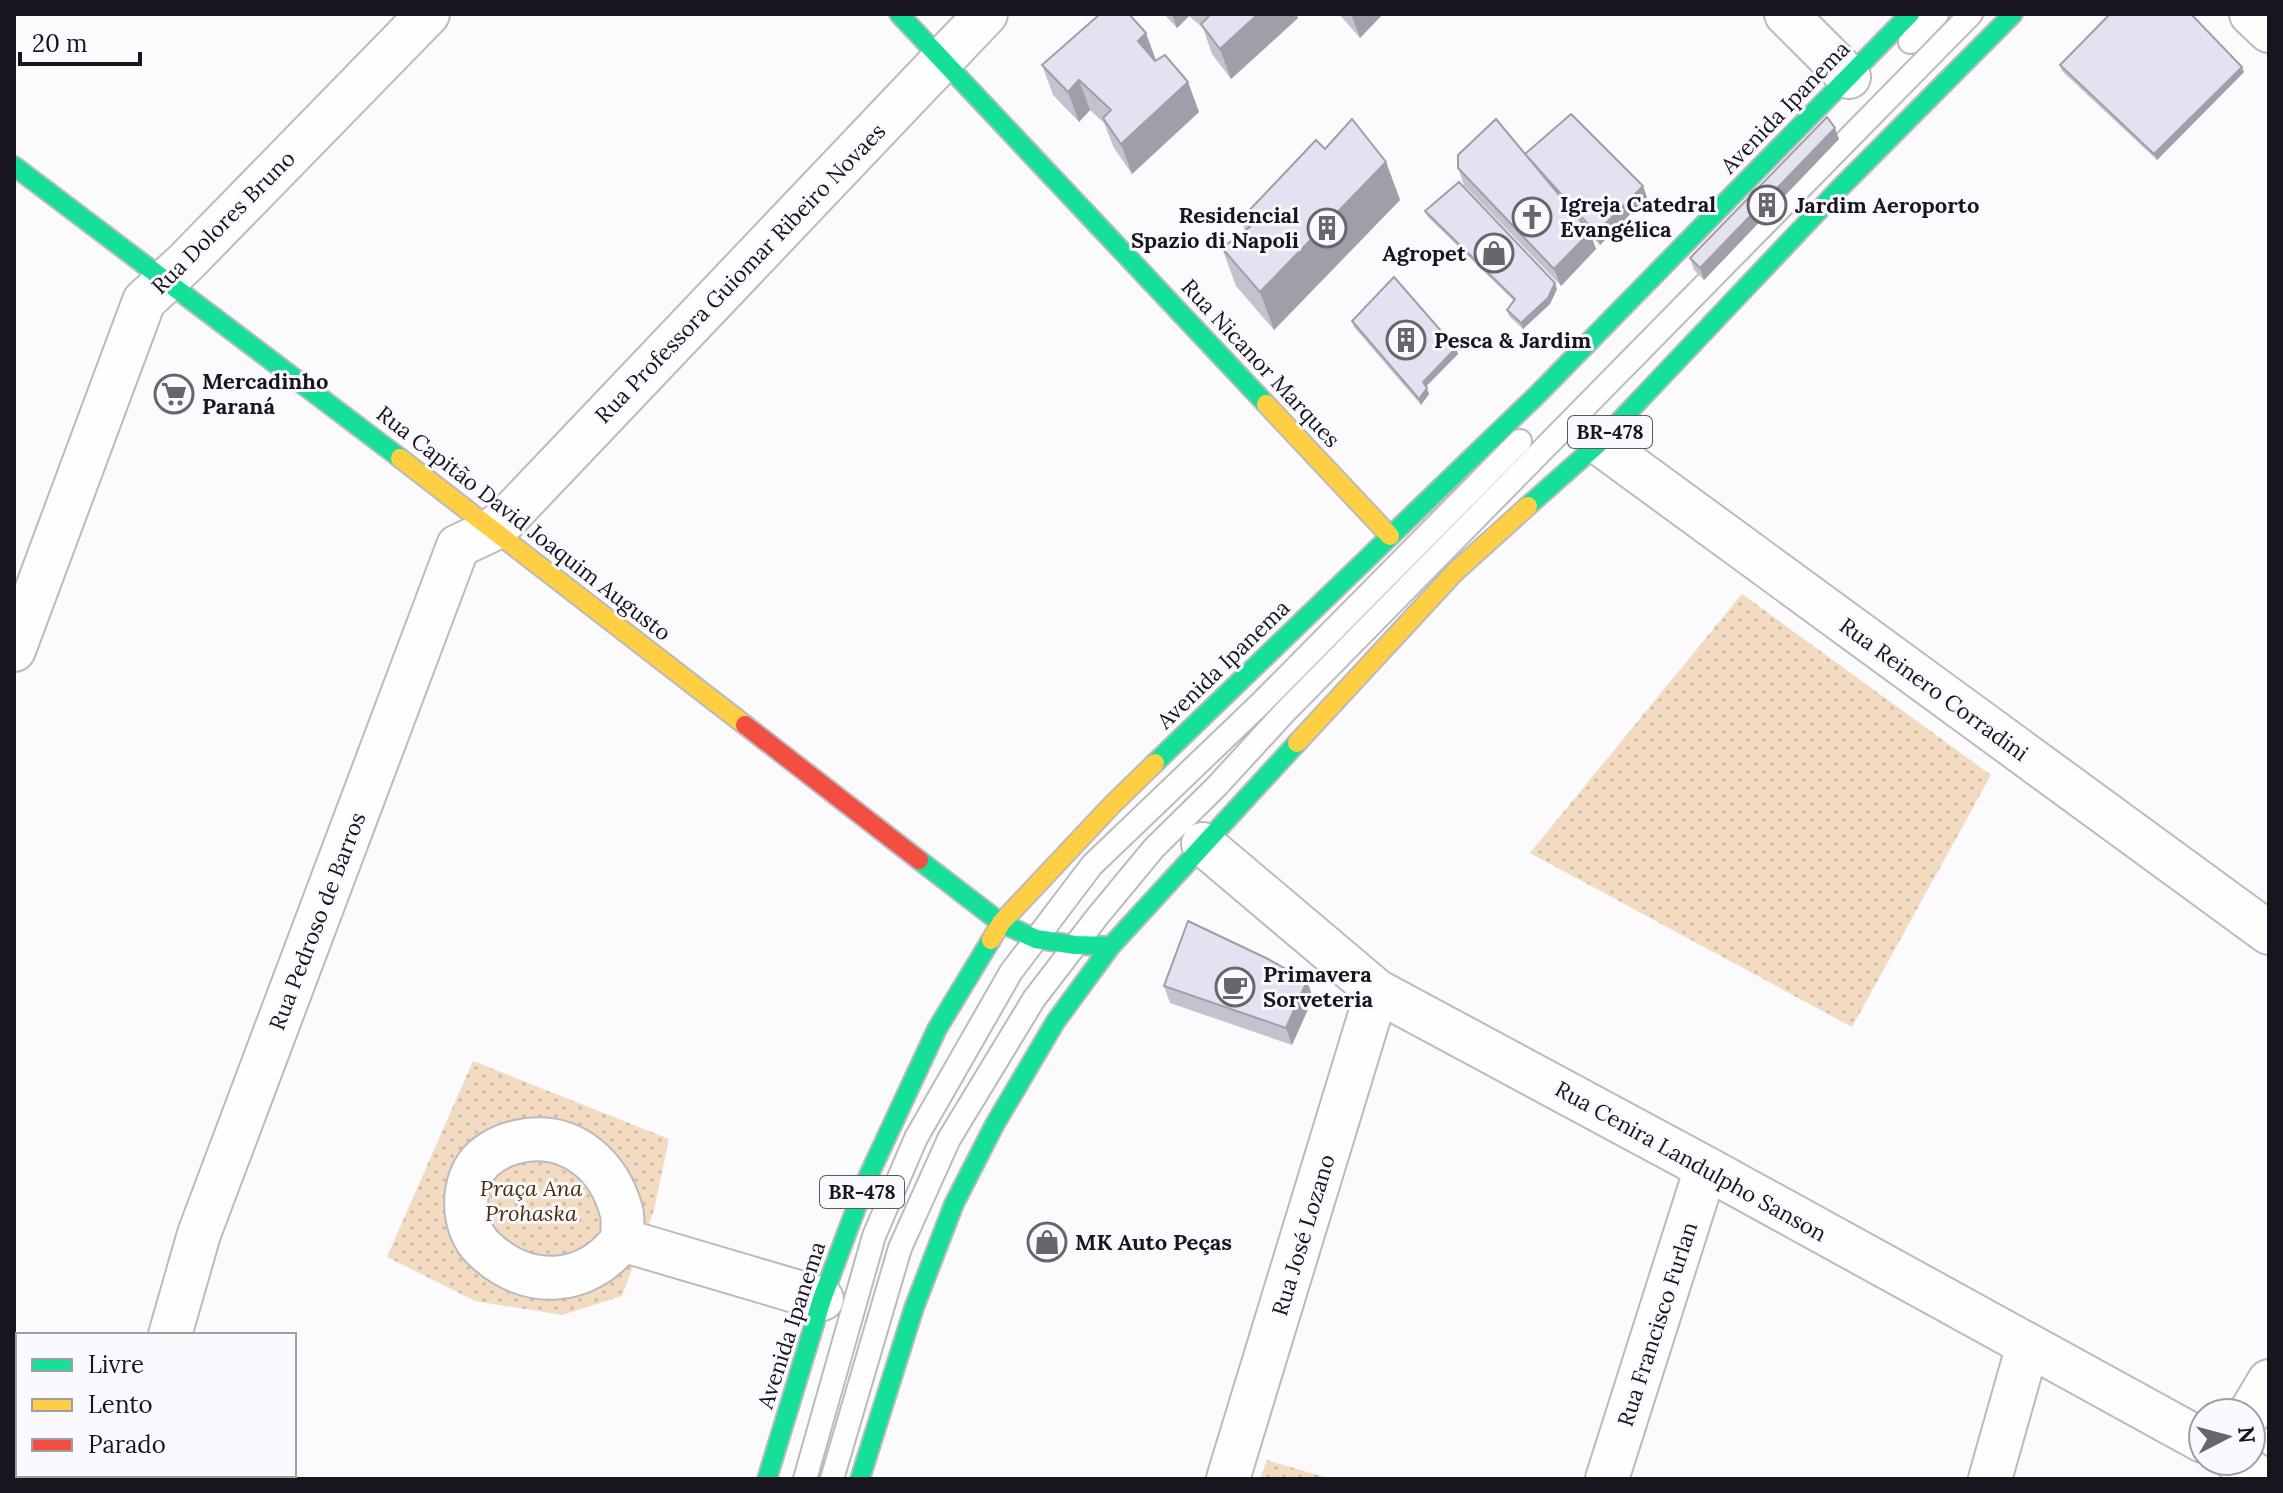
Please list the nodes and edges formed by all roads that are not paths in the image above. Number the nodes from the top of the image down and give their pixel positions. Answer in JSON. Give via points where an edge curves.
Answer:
{"nodes":[{"id":1,"x":428,"y":14,"type":"edge"},
{"id":2,"x":899,"y":14,"type":"edge"},
{"id":3,"x":986,"y":14,"type":"edge"},
{"id":4,"x":1786,"y":14,"type":"edge"},
{"id":5,"x":1910,"y":14,"type":"edge"},
{"id":6,"x":1937,"y":14,"type":"edge"},
{"id":7,"x":1971,"y":14,"type":"edge"},
{"id":8,"x":2013,"y":14,"type":"edge"},
{"id":9,"x":2251,"y":14,"type":"edge"},
{"id":10,"x":2269,"y":31,"type":"edge"},
{"id":11,"x":942,"y":60,"type":"junction"},
{"id":12,"x":1849,"y":77,"type":"junction"},
{"id":13,"x":14,"y":166,"type":"edge"},
{"id":14,"x":166,"y":282,"type":"junction"},
{"id":15,"x":1599,"y":443,"type":"junction"},
{"id":16,"x":492,"y":530,"type":"junction"},
{"id":17,"x":1390,"y":536,"type":"junction"},
{"id":18,"x":14,"y":650,"type":"edge"},
{"id":19,"x":1203,"y":844,"type":"junction"},
{"id":20,"x":1001,"y":923,"type":"junction"},
{"id":21,"x":2269,"y":933,"type":"edge"},
{"id":22,"x":1036,"y":939,"type":"junction"},
{"id":23,"x":1075,"y":945,"type":"junction"},
{"id":24,"x":1111,"y":946,"type":"junction"},
{"id":25,"x":1377,"y":991,"type":"junction"},
{"id":26,"x":1706,"y":1168,"type":"junction"},
{"id":27,"x":622,"y":1240,"type":"dead end"},
{"id":28,"x":822,"y":1299,"type":"junction"},
{"id":29,"x":171,"y":1333,"type":"edge"},
{"id":30,"x":2028,"y":1345,"type":"junction"},
{"id":31,"x":2187,"y":1432,"type":"edge"},
{"id":32,"x":767,"y":1479,"type":"edge"},
{"id":33,"x":805,"y":1479,"type":"edge"},
{"id":34,"x":832,"y":1479,"type":"edge"},
{"id":35,"x":860,"y":1479,"type":"edge"},
{"id":36,"x":1228,"y":1479,"type":"edge"},
{"id":37,"x":1607,"y":1479,"type":"edge"},
{"id":38,"x":1990,"y":1479,"type":"edge"}],
"edges":[{"from":1,"to":14,"type":"street","name":"Rua Dolores Bruno"},
{"from":2,"to":11,"type":"main road","name":"Rua Nicanor Marques"},
{"from":3,"to":11,"type":"street","name":"Rua Professora Guiomar Ribeiro Novaes"},
{"from":4,"to":12,"type":"street"},
{"from":5,"to":12,"type":"main road","name":"Avenida Ipanema","number":"BR-478"},
{"from":6,"to":22,"type":"lane","via":[[1260,704],[1092,865]]},
{"from":7,"to":23,"type":"lane","via":[[1154,848]]},
{"from":8,"to":15,"type":"main road","number":"BR-478"},
{"from":9,"to":10,"type":"street"},
{"from":11,"to":16,"type":"street","name":"Rua Professora Guiomar Ribeiro Novaes"},
{"from":11,"to":17,"type":"main road","name":"Rua Nicanor Marques"},
{"from":12,"to":17,"type":"main road","name":"Avenida Ipanema","number":"BR-478","via":[[1540,392]]},
{"from":13,"to":14,"type":"main road","name":"Rua Capitão David Joaquim Augusto"},
{"from":14,"to":16,"type":"main road","name":"Rua Capitão David Joaquim Augusto"},
{"from":14,"to":18,"type":"street","name":"Rua Dolores Bruno","via":[[144,301]]},
{"from":15,"to":19,"type":"main road","number":"BR-478","via":[[1455,572]]},
{"from":15,"to":21,"type":"street","name":"Rua Reinero Corradini"},
{"from":16,"to":20,"type":"main road","name":"Rua Capitão David Joaquim Augusto"},
{"from":16,"to":29,"type":"street","name":"Rua Pedroso de Barros","via":[[458,546],[199,1234]]},
{"from":17,"to":20,"type":"main road","name":"Avenida Ipanema","number":"BR-478","via":[[1111,806]]},
{"from":19,"to":24,"type":"main road","number":"BR-478"},
{"from":19,"to":25,"type":"street","name":"Rua Cenira Landulpho Sanson"},
{"from":20,"to":22,"type":"main road","name":"Rua Capitão David Joaquim Augusto"},
{"from":20,"to":28,"type":"main road","name":"Avenida Ipanema","number":"BR-478","via":[[937,1029],[867,1179]]},
{"from":22,"to":23,"type":"main road","name":"Rua Capitão David Joaquim Augusto"},
{"from":22,"to":33,"type":"lane","via":[[1011,972],[916,1138],[874,1236]]},
{"from":23,"to":24,"type":"main road","name":"Rua Capitão David Joaquim Augusto"},
{"from":23,"to":34,"type":"lane","via":[[1034,999],[949,1139],[900,1248]]},
{"from":24,"to":35,"type":"main road","number":"BR-478","via":[[1056,1021],[954,1204],[914,1308]]},
{"from":25,"to":26,"type":"street","name":"Rua Cenira Landulpho Sanson"},
{"from":25,"to":36,"type":"street","name":"Rua José Lozano"},
{"from":26,"to":30,"type":"street","name":"Rua Cenira Landulpho Sanson"},
{"from":26,"to":37,"type":"street","name":"Rua Francisco Furlan"},
{"from":27,"to":28,"type":"street"},
{"from":28,"to":32,"type":"main road","name":"Avenida Ipanema","number":"BR-478"},
{"from":30,"to":31,"type":"street","name":"Rua Cenira Landulpho Sanson"},
{"from":30,"to":38,"type":"street"}]}
